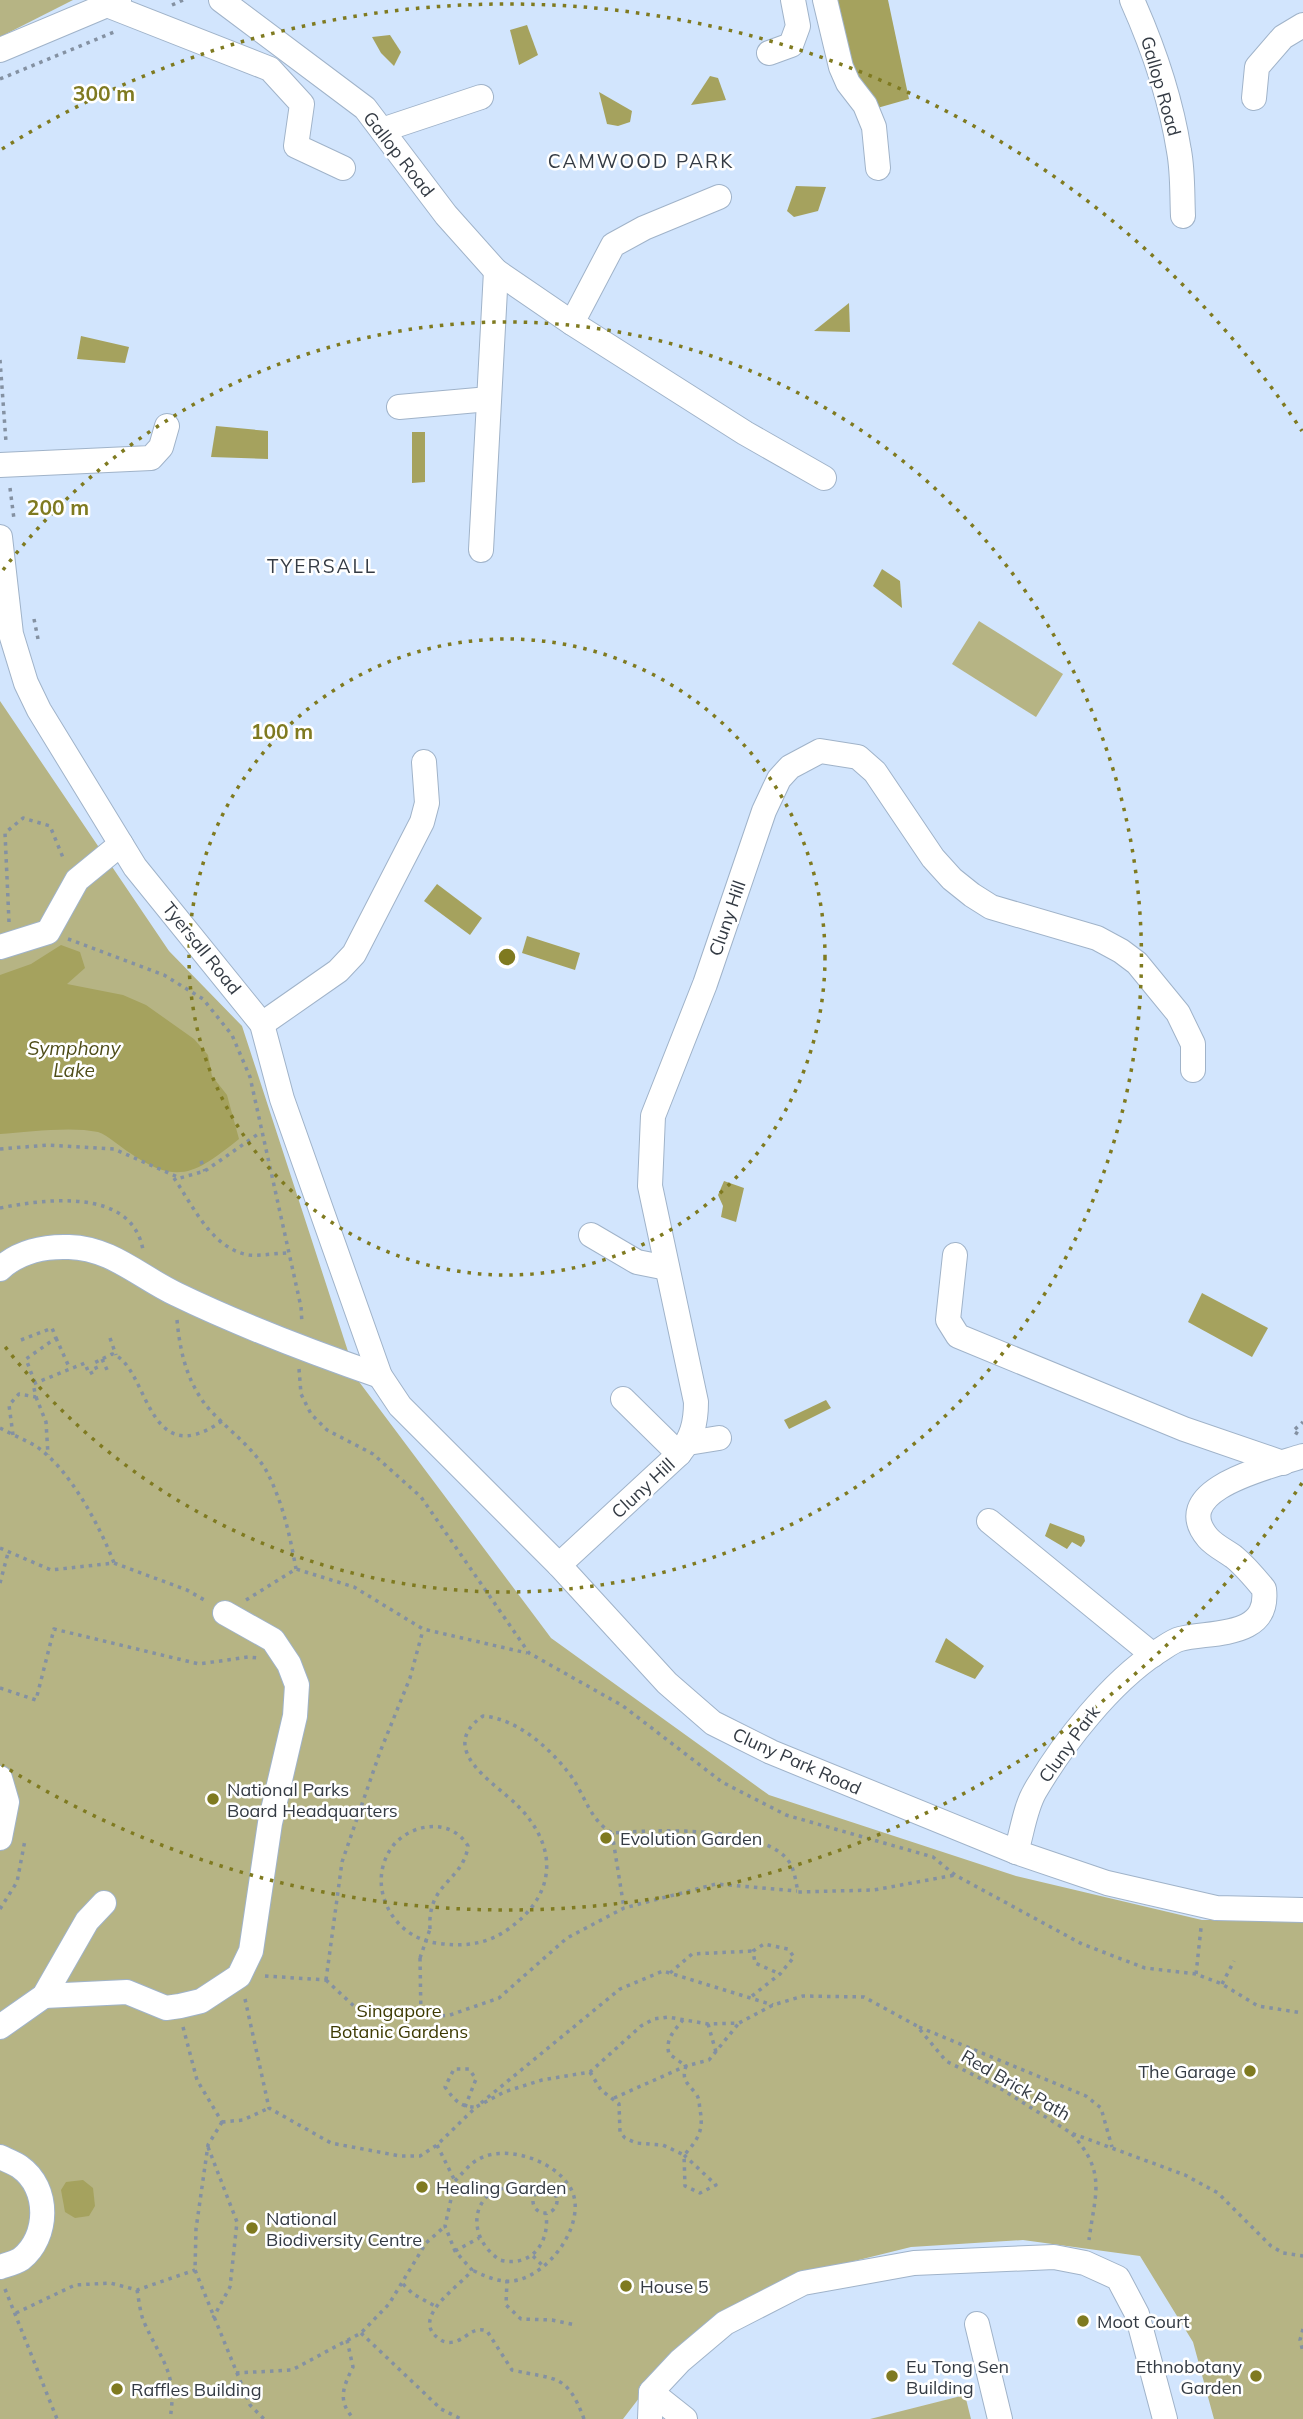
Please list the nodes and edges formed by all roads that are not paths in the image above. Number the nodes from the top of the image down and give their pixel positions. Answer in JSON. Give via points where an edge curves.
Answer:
{"nodes":[{"id":1,"x":221,"y":0,"type":"edge"},
{"id":2,"x":793,"y":0,"type":"edge"},
{"id":3,"x":825,"y":0,"type":"edge"},
{"id":4,"x":1132,"y":0,"type":"edge"},
{"id":5,"x":100,"y":5,"type":"edge"},
{"id":6,"x":1303,"y":25,"type":"edge"},
{"id":7,"x":0,"y":50,"type":"edge"},
{"id":8,"x":769,"y":53,"type":"dead end"},
{"id":9,"x":481,"y":97,"type":"dead end"},
{"id":10,"x":1254,"y":98,"type":"dead end"},
{"id":11,"x":382,"y":130,"type":"junction"},
{"id":12,"x":878,"y":167,"type":"dead end"},
{"id":13,"x":343,"y":168,"type":"dead end"},
{"id":14,"x":719,"y":197,"type":"dead end"},
{"id":15,"x":1183,"y":216,"type":"dead end"},
{"id":16,"x":496,"y":271,"type":"junction"},
{"id":17,"x":572,"y":323,"type":"junction"},
{"id":18,"x":489,"y":399,"type":"junction"},
{"id":19,"x":399,"y":407,"type":"dead end"},
{"id":20,"x":167,"y":426,"type":"dead end"},
{"id":21,"x":0,"y":465,"type":"edge"},
{"id":22,"x":824,"y":478,"type":"dead end"},
{"id":23,"x":0,"y":537,"type":"edge"},
{"id":24,"x":481,"y":550,"type":"dead end"},
{"id":25,"x":424,"y":762,"type":"dead end"},
{"id":26,"x":121,"y":844,"type":"junction"},
{"id":27,"x":4,"y":946,"type":"edge"},
{"id":28,"x":262,"y":1024,"type":"junction"},
{"id":29,"x":1193,"y":1070,"type":"dead end"},
{"id":30,"x":591,"y":1235,"type":"dead end"},
{"id":31,"x":955,"y":1255,"type":"dead end"},
{"id":32,"x":667,"y":1268,"type":"junction"},
{"id":33,"x":0,"y":1269,"type":"edge"},
{"id":34,"x":380,"y":1376,"type":"junction"},
{"id":35,"x":623,"y":1399,"type":"dead end"},
{"id":36,"x":719,"y":1437,"type":"dead end"},
{"id":37,"x":683,"y":1448,"type":"junction"},
{"id":38,"x":1293,"y":1460,"type":"edge"},
{"id":39,"x":989,"y":1521,"type":"dead end"},
{"id":40,"x":559,"y":1565,"type":"junction"},
{"id":41,"x":225,"y":1613,"type":"road end"},
{"id":42,"x":1153,"y":1656,"type":"junction"},
{"id":43,"x":0,"y":1778,"type":"edge"},
{"id":44,"x":0,"y":1838,"type":"edge"},
{"id":45,"x":1016,"y":1852,"type":"junction"},
{"id":46,"x":104,"y":1903,"type":"dead end"},
{"id":47,"x":1303,"y":1910,"type":"edge"},
{"id":48,"x":44,"y":1996,"type":"junction"},
{"id":49,"x":0,"y":2027,"type":"edge"},
{"id":50,"x":0,"y":2157,"type":"edge"},
{"id":51,"x":0,"y":2267,"type":"edge"},
{"id":52,"x":977,"y":2324,"type":"dead end"},
{"id":53,"x":651,"y":2392,"type":"junction"},
{"id":54,"x":650,"y":2419,"type":"edge"},
{"id":55,"x":685,"y":2419,"type":"edge"},
{"id":56,"x":1000,"y":2419,"type":"edge"},
{"id":57,"x":1165,"y":2419,"type":"edge"}],
"edges":[{"from":1,"to":11,"type":"street","name":"Gallop Road","via":[[365,108]]},
{"from":2,"to":8,"type":"street","via":[[798,26],[791,45]]},
{"from":3,"to":12,"type":"street","via":[[841,67],[874,127]]},
{"from":4,"to":15,"type":"street","name":"Gallop Road","via":[[1171,113],[1180,153]]},
{"from":5,"to":7,"type":"street"},
{"from":5,"to":13,"type":"street","via":[[270,69],[302,104],[296,146]]},
{"from":6,"to":10,"type":"street","via":[[1283,37],[1257,67]]},
{"from":9,"to":11,"type":"street"},
{"from":11,"to":16,"type":"street","name":"Gallop Road","via":[[446,215]]},
{"from":14,"to":17,"type":"street","via":[[612,246]]},
{"from":16,"to":17,"type":"street","name":"Gallop Road"},
{"from":16,"to":18,"type":"street"},
{"from":17,"to":22,"type":"street","name":"Gallop Road"},
{"from":18,"to":19,"type":"street"},
{"from":18,"to":24,"type":"street"},
{"from":20,"to":21,"type":"street","via":[[161,447],[151,458]]},
{"from":23,"to":26,"type":"street","name":"Tyersall Road","via":[[11,634],[26,683]]},
{"from":25,"to":28,"type":"street","via":[[427,803],[422,822],[367,933],[338,971]]},
{"from":26,"to":27,"type":"street","via":[[77,880],[48,932]]},
{"from":26,"to":28,"type":"street","name":"Tyersall Road"},
{"from":28,"to":34,"type":"street","name":"Tyersall Road","via":[[282,1099]]},
{"from":29,"to":32,"type":"street","name":"Cluny Hill","via":[[1193,1044],[1178,1013],[1137,963],[1097,938],[991,907],[972,895],[933,858],[867,763],[840,752],[820,751],[785,773],[764,811],[705,984],[653,1116],[650,1186]]},
{"from":30,"to":32,"type":"street","via":[[637,1262]]},
{"from":31,"to":38,"type":"street","via":[[947,1320],[958,1336],[1184,1429]]},
{"from":32,"to":37,"type":"street","name":"Cluny Hill","via":[[696,1402],[696,1418]]},
{"from":33,"to":34,"type":"street","via":[[29,1251],[70,1247],[110,1256],[174,1293],[303,1349]]},
{"from":34,"to":40,"type":"street","name":"Cluny Park Road","via":[[400,1406]]},
{"from":35,"to":37,"type":"street"},
{"from":36,"to":37,"type":"street"},
{"from":37,"to":40,"type":"street","name":"Cluny Hill"},
{"from":38,"to":42,"type":"street","name":"Cluny Park","via":[[1213,1490],[1199,1512],[1199,1525],[1209,1540],[1236,1559],[1264,1589],[1259,1614],[1249,1625],[1224,1634],[1179,1639]]},
{"from":39,"to":42,"type":"street"},
{"from":40,"to":45,"type":"street","name":"Cluny Park Road","via":[[667,1683],[713,1723],[771,1752]]},
{"from":41,"to":48,"type":"street","via":[[273,1640],[297,1685],[251,1951],[239,1976],[201,2001],[166,2008],[127,1992]]},
{"from":42,"to":45,"type":"street","name":"Cluny Park","via":[[1105,1693],[1033,1793]]},
{"from":43,"to":44,"type":"street","via":[[7,1802]]},
{"from":45,"to":47,"type":"street","name":"Cluny Park Road","via":[[1107,1883],[1216,1908]]},
{"from":46,"to":48,"type":"street","via":[[87,1921]]},
{"from":48,"to":49,"type":"street"},
{"from":50,"to":51,"type":"street","via":[[21,2167],[38,2187],[44,2213],[37,2239],[20,2259]]},
{"from":52,"to":56,"type":"street"},
{"from":53,"to":54,"type":"street"},
{"from":53,"to":55,"type":"street"},
{"from":53,"to":57,"type":"street","via":[[725,2323],[803,2283],[914,2263],[1054,2257],[1085,2263],[1118,2278],[1137,2314]]}]}
